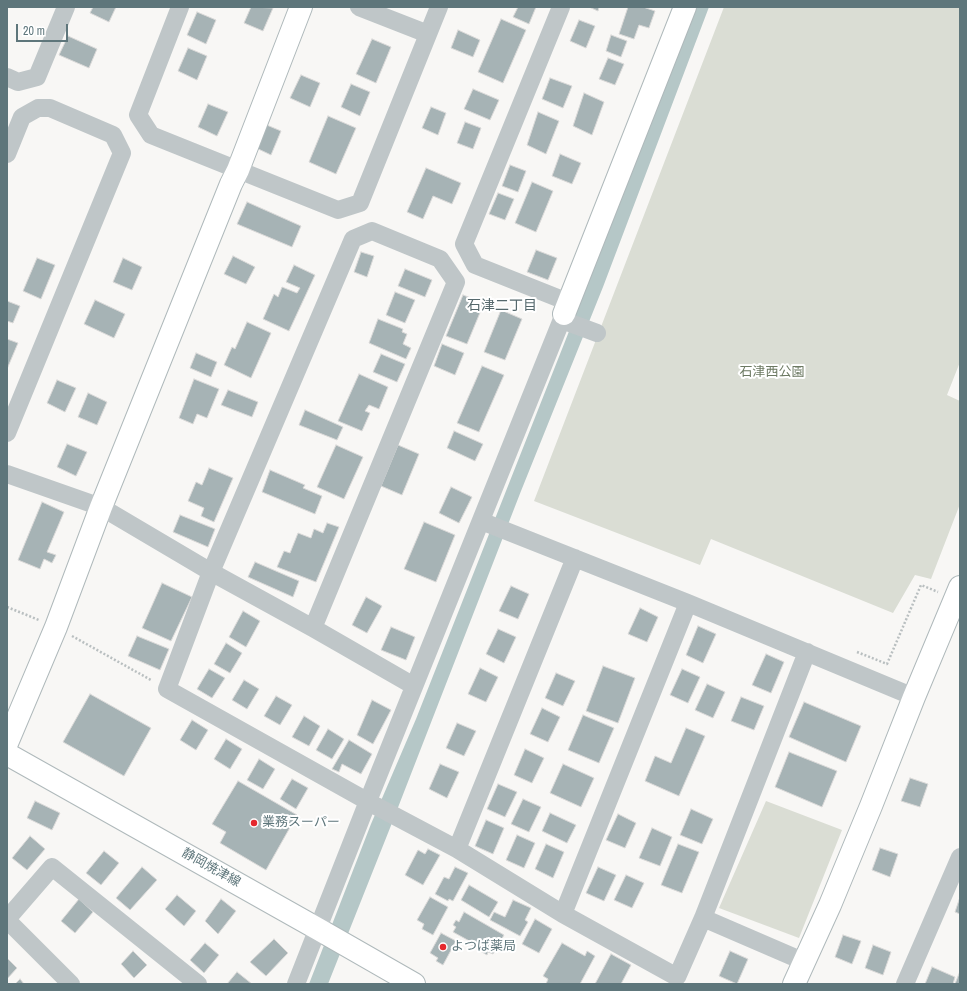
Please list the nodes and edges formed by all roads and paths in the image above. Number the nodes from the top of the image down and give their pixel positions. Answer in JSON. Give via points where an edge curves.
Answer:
{"nodes":[{"id":1,"x":66,"y":7,"type":"edge"},
{"id":2,"x":180,"y":7,"type":"edge"},
{"id":3,"x":301,"y":7,"type":"edge"},
{"id":4,"x":359,"y":7,"type":"edge"},
{"id":5,"x":439,"y":7,"type":"edge"},
{"id":6,"x":561,"y":7,"type":"edge"},
{"id":7,"x":685,"y":7,"type":"edge"},
{"id":8,"x":428,"y":34,"type":"junction"},
{"id":9,"x":7,"y":77,"type":"edge"},
{"id":10,"x":7,"y":154,"type":"edge"},
{"id":11,"x":238,"y":170,"type":"junction"},
{"id":12,"x":565,"y":312,"type":"junction"},
{"id":13,"x":597,"y":333,"type":"dead end"},
{"id":14,"x":7,"y":433,"type":"edge"},
{"id":15,"x":7,"y":474,"type":"edge"},
{"id":16,"x":101,"y":506,"type":"junction"},
{"id":17,"x":484,"y":522,"type":"junction"},
{"id":18,"x":575,"y":558,"type":"junction"},
{"id":19,"x":211,"y":572,"type":"junction"},
{"id":20,"x":688,"y":604,"type":"junction"},
{"id":21,"x":956,"y":605,"type":"edge"},
{"id":22,"x":7,"y":607,"type":"edge"},
{"id":23,"x":56,"y":627,"type":"junction"},
{"id":24,"x":313,"y":628,"type":"junction"},
{"id":25,"x":850,"y":650,"type":"dead end"},
{"id":26,"x":807,"y":652,"type":"junction"},
{"id":27,"x":414,"y":686,"type":"junction"},
{"id":28,"x":168,"y":689,"type":"junction"},
{"id":29,"x":914,"y":697,"type":"junction"},
{"id":30,"x":7,"y":743,"type":"edge"},
{"id":31,"x":7,"y":754,"type":"edge"},
{"id":32,"x":372,"y":804,"type":"junction"},
{"id":33,"x":457,"y":849,"type":"junction"},
{"id":34,"x":960,"y":857,"type":"edge"},
{"id":35,"x":563,"y":914,"type":"junction"},
{"id":36,"x":702,"y":918,"type":"junction"},
{"id":37,"x":7,"y":919,"type":"edge"},
{"id":38,"x":321,"y":931,"type":"junction"},
{"id":39,"x":805,"y":962,"type":"junction"},
{"id":40,"x":71,"y":984,"type":"edge"},
{"id":41,"x":198,"y":984,"type":"edge"},
{"id":42,"x":296,"y":984,"type":"edge"},
{"id":43,"x":414,"y":984,"type":"edge"},
{"id":44,"x":794,"y":984,"type":"edge"},
{"id":45,"x":905,"y":984,"type":"edge"}],
"edges":[{"from":1,"to":9,"type":"street","via":[[37,77],[18,82]]},
{"from":2,"to":11,"type":"street","via":[[138,114],[151,135]]},
{"from":3,"to":11,"type":"street"},
{"from":4,"to":8,"type":"street"},
{"from":5,"to":8,"type":"street"},
{"from":6,"to":12,"type":"street","via":[[464,244],[475,265]]},
{"from":7,"to":12,"type":"street"},
{"from":8,"to":11,"type":"street","via":[[360,203],[338,210]]},
{"from":10,"to":14,"type":"street","via":[[22,117],[38,108],[50,108],[113,135],[122,154]]},
{"from":11,"to":16,"type":"street"},
{"from":12,"to":13,"type":"street"},
{"from":12,"to":17,"type":"street"},
{"from":15,"to":16,"type":"street"},
{"from":16,"to":19,"type":"street"},
{"from":16,"to":23,"type":"street"},
{"from":17,"to":18,"type":"street"},
{"from":17,"to":27,"type":"street"},
{"from":18,"to":20,"type":"street"},
{"from":18,"to":33,"type":"street"},
{"from":19,"to":24,"type":"street"},
{"from":19,"to":24,"type":"street","via":[[353,239],[372,231],[440,259],[456,282]]},
{"from":19,"to":28,"type":"street"},
{"from":20,"to":26,"type":"street"},
{"from":20,"to":35,"type":"street"},
{"from":21,"to":25,"type":"path","via":[[921,585],[887,664]]},
{"from":21,"to":29,"type":"street"},
{"from":22,"to":23,"type":"path"},
{"from":23,"to":28,"type":"path"},
{"from":23,"to":30,"type":"street"},
{"from":24,"to":27,"type":"street"},
{"from":26,"to":29,"type":"street"},
{"from":26,"to":36,"type":"street"},
{"from":27,"to":32,"type":"street"},
{"from":28,"to":32,"type":"street"},
{"from":29,"to":39,"type":"street"},
{"from":31,"to":38,"type":"street","name":"静岡焼津線"},
{"from":32,"to":33,"type":"street"},
{"from":32,"to":38,"type":"street"},
{"from":33,"to":35,"type":"street"},
{"from":34,"to":45,"type":"street"},
{"from":35,"to":36,"type":"street","via":[[677,977]]},
{"from":36,"to":39,"type":"street"},
{"from":37,"to":40,"type":"street"},
{"from":37,"to":41,"type":"street","via":[[52,867]]},
{"from":38,"to":42,"type":"street"},
{"from":38,"to":43,"type":"street","name":"静岡焼津線"},
{"from":39,"to":44,"type":"street"}]}
